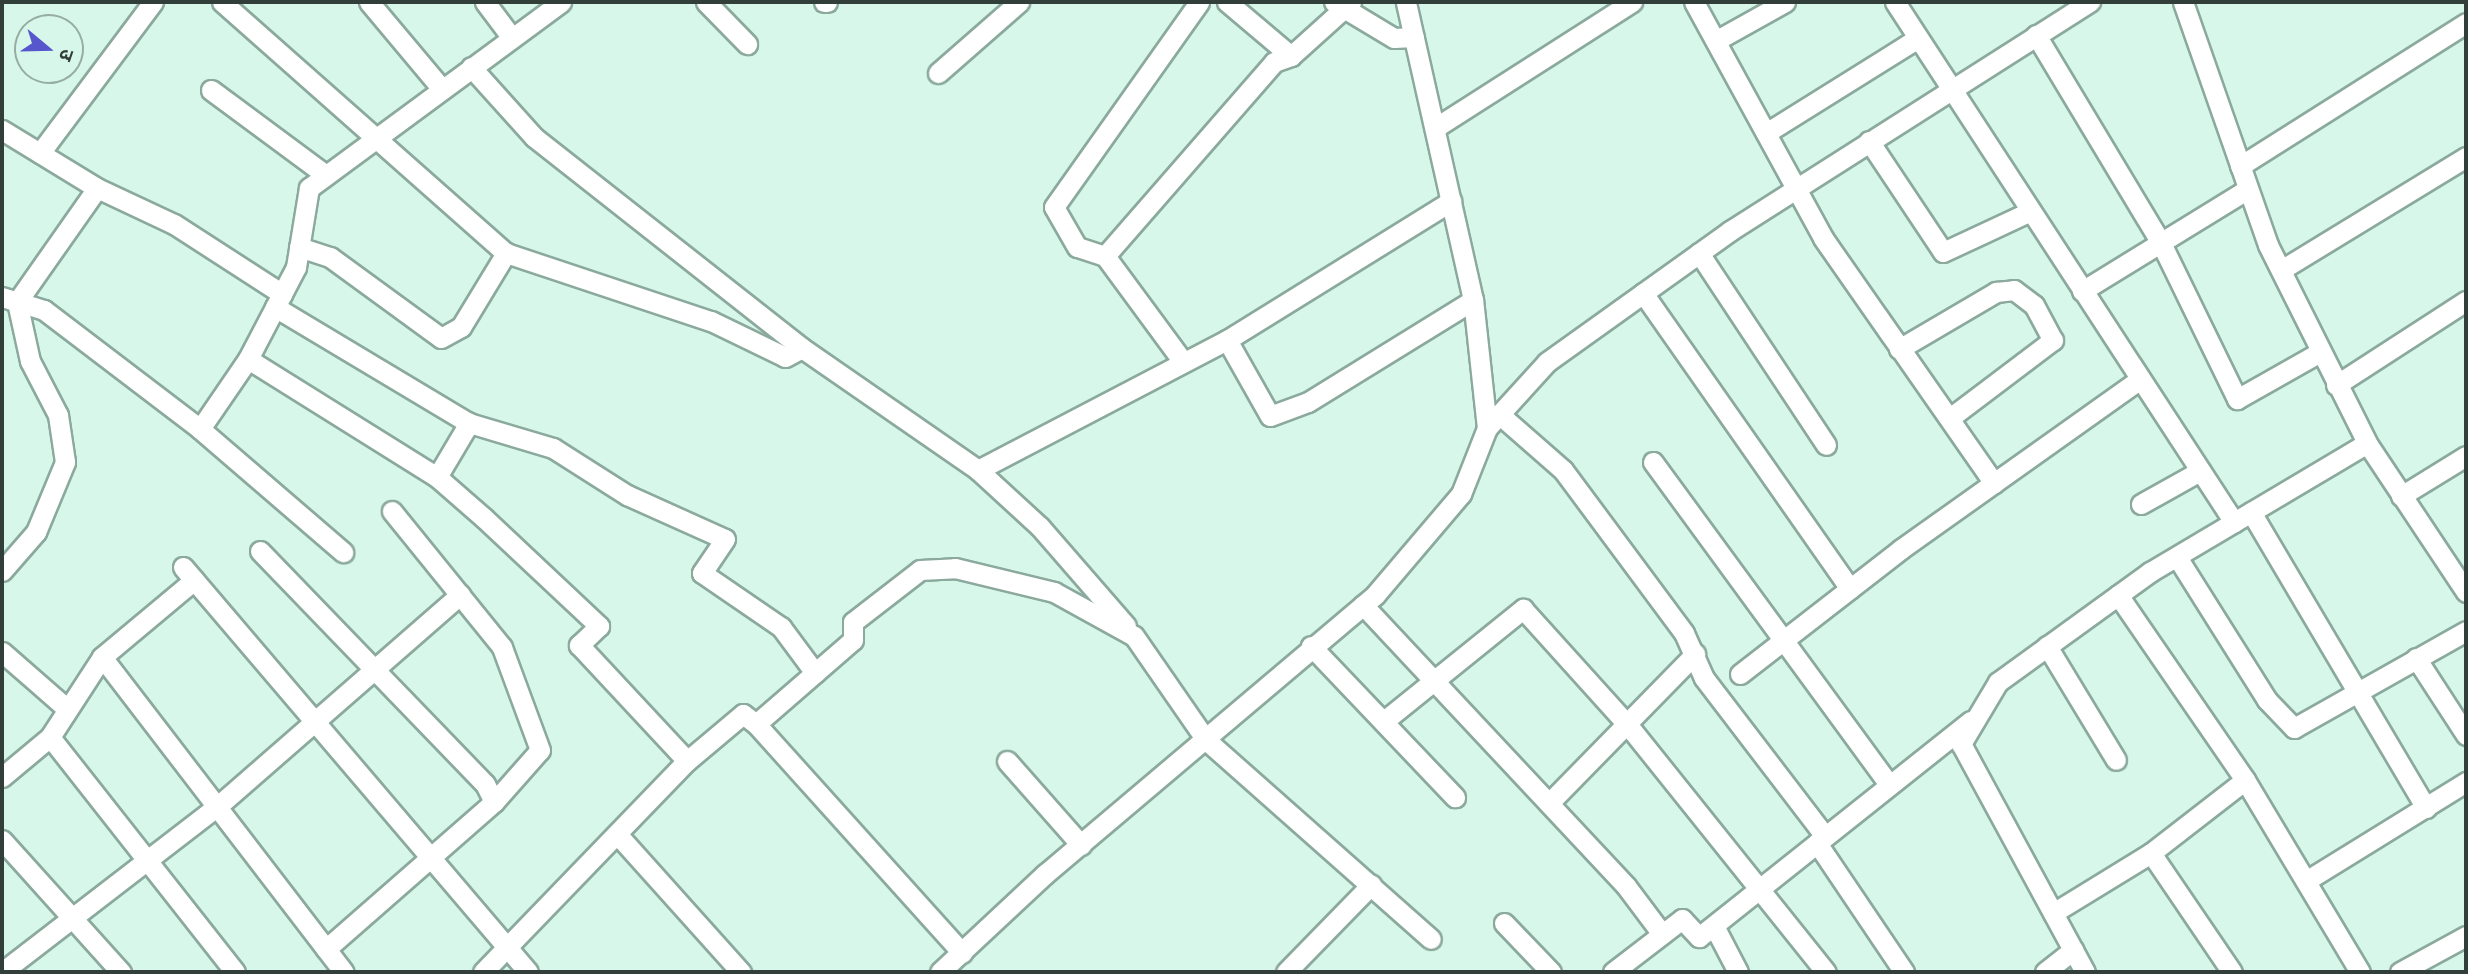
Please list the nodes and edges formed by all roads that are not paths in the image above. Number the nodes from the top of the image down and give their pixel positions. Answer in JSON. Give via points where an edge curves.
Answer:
{"nodes":[{"id":1,"x":153,"y":2,"type":"edge"},
{"id":2,"x":222,"y":2,"type":"edge"},
{"id":3,"x":369,"y":2,"type":"edge"},
{"id":4,"x":485,"y":2,"type":"edge"},
{"id":5,"x":561,"y":2,"type":"edge"},
{"id":6,"x":706,"y":2,"type":"edge"},
{"id":7,"x":1019,"y":2,"type":"edge"},
{"id":8,"x":1199,"y":2,"type":"edge"},
{"id":9,"x":1227,"y":2,"type":"edge"},
{"id":10,"x":1406,"y":2,"type":"edge"},
{"id":11,"x":1632,"y":2,"type":"edge"},
{"id":12,"x":1694,"y":2,"type":"edge"},
{"id":13,"x":1785,"y":2,"type":"edge"},
{"id":14,"x":1895,"y":2,"type":"edge"},
{"id":15,"x":2090,"y":2,"type":"edge"},
{"id":16,"x":2183,"y":2,"type":"edge"},
{"id":17,"x":1343,"y":4,"type":"edge"},
{"id":18,"x":2466,"y":23,"type":"edge"},
{"id":19,"x":2036,"y":35,"type":"junction"},
{"id":20,"x":1414,"y":37,"type":"junction"},
{"id":21,"x":512,"y":38,"type":"junction"},
{"id":22,"x":1918,"y":38,"type":"junction"},
{"id":23,"x":1717,"y":40,"type":"junction"},
{"id":24,"x":747,"y":44,"type":"dead end"},
{"id":25,"x":1291,"y":56,"type":"junction"},
{"id":26,"x":471,"y":67,"type":"junction"},
{"id":27,"x":938,"y":73,"type":"dead end"},
{"id":28,"x":1950,"y":88,"type":"junction"},
{"id":29,"x":442,"y":89,"type":"junction"},
{"id":30,"x":211,"y":90,"type":"dead end"},
{"id":31,"x":1435,"y":128,"type":"junction"},
{"id":32,"x":2,"y":130,"type":"edge"},
{"id":33,"x":1766,"y":133,"type":"junction"},
{"id":34,"x":373,"y":140,"type":"junction"},
{"id":35,"x":1869,"y":141,"type":"junction"},
{"id":36,"x":40,"y":153,"type":"junction"},
{"id":37,"x":2466,"y":157,"type":"edge"},
{"id":38,"x":2241,"y":166,"type":"junction"},
{"id":39,"x":326,"y":175,"type":"junction"},
{"id":40,"x":97,"y":188,"type":"junction"},
{"id":41,"x":1796,"y":189,"type":"junction"},
{"id":42,"x":2248,"y":189,"type":"junction"},
{"id":43,"x":1451,"y":201,"type":"junction"},
{"id":44,"x":2031,"y":211,"type":"junction"},
{"id":45,"x":2160,"y":241,"type":"junction"},
{"id":46,"x":299,"y":247,"type":"junction"},
{"id":47,"x":506,"y":253,"type":"junction"},
{"id":48,"x":1699,"y":253,"type":"junction"},
{"id":49,"x":1105,"y":256,"type":"junction"},
{"id":50,"x":2281,"y":270,"type":"junction"},
{"id":51,"x":2082,"y":290,"type":"junction"},
{"id":52,"x":1643,"y":293,"type":"junction"},
{"id":53,"x":10,"y":300,"type":"edge"},
{"id":54,"x":1474,"y":300,"type":"junction"},
{"id":55,"x":279,"y":301,"type":"junction"},
{"id":56,"x":2466,"y":301,"type":"edge"},
{"id":57,"x":1227,"y":340,"type":"junction"},
{"id":58,"x":802,"y":348,"type":"junction"},
{"id":59,"x":1899,"y":349,"type":"junction"},
{"id":60,"x":2320,"y":352,"type":"junction"},
{"id":61,"x":248,"y":359,"type":"junction"},
{"id":62,"x":1181,"y":359,"type":"junction"},
{"id":63,"x":2140,"y":379,"type":"junction"},
{"id":64,"x":2336,"y":385,"type":"junction"},
{"id":65,"x":1950,"y":418,"type":"junction"},
{"id":66,"x":1493,"y":421,"type":"junction"},
{"id":67,"x":469,"y":423,"type":"junction"},
{"id":68,"x":200,"y":429,"type":"junction"},
{"id":69,"x":2367,"y":443,"type":"junction"},
{"id":70,"x":1826,"y":445,"type":"dead end"},
{"id":71,"x":2466,"y":456,"type":"edge"},
{"id":72,"x":1653,"y":462,"type":"dead end"},
{"id":73,"x":978,"y":470,"type":"junction"},
{"id":74,"x":2200,"y":471,"type":"junction"},
{"id":75,"x":438,"y":477,"type":"junction"},
{"id":76,"x":1994,"y":483,"type":"junction"},
{"id":77,"x":2401,"y":496,"type":"junction"},
{"id":78,"x":2141,"y":504,"type":"dead end"},
{"id":79,"x":392,"y":511,"type":"dead end"},
{"id":80,"x":2251,"y":512,"type":"junction"},
{"id":81,"x":2234,"y":522,"type":"junction"},
{"id":82,"x":8,"y":545,"type":"edge"},
{"id":83,"x":260,"y":551,"type":"dead end"},
{"id":84,"x":343,"y":552,"type":"dead end"},
{"id":85,"x":2177,"y":556,"type":"junction"},
{"id":86,"x":2,"y":571,"type":"edge"},
{"id":87,"x":1850,"y":589,"type":"junction"},
{"id":88,"x":2466,"y":592,"type":"edge"},
{"id":89,"x":460,"y":595,"type":"junction"},
{"id":90,"x":2118,"y":596,"type":"junction"},
{"id":91,"x":1363,"y":605,"type":"junction"},
{"id":92,"x":2466,"y":632,"type":"edge"},
{"id":93,"x":1134,"y":636,"type":"junction"},
{"id":94,"x":1787,"y":638,"type":"junction"},
{"id":95,"x":1311,"y":646,"type":"junction"},
{"id":96,"x":2047,"y":646,"type":"junction"},
{"id":97,"x":2,"y":652,"type":"edge"},
{"id":98,"x":1695,"y":654,"type":"junction"},
{"id":99,"x":102,"y":657,"type":"junction"},
{"id":100,"x":2416,"y":658,"type":"junction"},
{"id":101,"x":376,"y":669,"type":"junction"},
{"id":102,"x":815,"y":673,"type":"junction"},
{"id":103,"x":1740,"y":674,"type":"dead end"},
{"id":104,"x":1433,"y":681,"type":"junction"},
{"id":105,"x":2357,"y":695,"type":"junction"},
{"id":106,"x":65,"y":707,"type":"junction"},
{"id":107,"x":1977,"y":716,"type":"junction"},
{"id":108,"x":1384,"y":722,"type":"junction"},
{"id":109,"x":315,"y":724,"type":"junction"},
{"id":110,"x":756,"y":724,"type":"junction"},
{"id":111,"x":1628,"y":724,"type":"junction"},
{"id":112,"x":2466,"y":735,"type":"edge"},
{"id":113,"x":50,"y":737,"type":"junction"},
{"id":114,"x":1206,"y":740,"type":"junction"},
{"id":115,"x":2116,"y":760,"type":"dead end"},
{"id":116,"x":687,"y":761,"type":"junction"},
{"id":117,"x":1007,"y":761,"type":"dead end"},
{"id":118,"x":2,"y":777,"type":"edge"},
{"id":119,"x":2245,"y":780,"type":"junction"},
{"id":120,"x":2466,"y":782,"type":"edge"},
{"id":121,"x":1888,"y":783,"type":"junction"},
{"id":122,"x":1455,"y":797,"type":"dead end"},
{"id":123,"x":494,"y":802,"type":"junction"},
{"id":124,"x":1549,"y":803,"type":"junction"},
{"id":125,"x":219,"y":805,"type":"junction"},
{"id":126,"x":2427,"y":808,"type":"junction"},
{"id":127,"x":617,"y":834,"type":"junction"},
{"id":128,"x":2,"y":840,"type":"edge"},
{"id":129,"x":1821,"y":840,"type":"junction"},
{"id":130,"x":1081,"y":845,"type":"junction"},
{"id":131,"x":2151,"y":853,"type":"junction"},
{"id":132,"x":150,"y":858,"type":"junction"},
{"id":133,"x":430,"y":860,"type":"junction"},
{"id":134,"x":2309,"y":880,"type":"junction"},
{"id":135,"x":1371,"y":885,"type":"junction"},
{"id":136,"x":1760,"y":888,"type":"junction"},
{"id":137,"x":2053,"y":913,"type":"junction"},
{"id":138,"x":74,"y":917,"type":"junction"},
{"id":139,"x":1504,"y":923,"type":"dead end"},
{"id":140,"x":1714,"y":926,"type":"junction"},
{"id":141,"x":1662,"y":934,"type":"junction"},
{"id":142,"x":2466,"y":936,"type":"edge"},
{"id":143,"x":1431,"y":939,"type":"dead end"},
{"id":144,"x":509,"y":947,"type":"junction"},
{"id":145,"x":326,"y":949,"type":"junction"},
{"id":146,"x":2073,"y":950,"type":"junction"},
{"id":147,"x":962,"y":953,"type":"junction"},
{"id":148,"x":2,"y":972,"type":"edge"},
{"id":149,"x":121,"y":972,"type":"edge"},
{"id":150,"x":235,"y":972,"type":"edge"},
{"id":151,"x":344,"y":972,"type":"edge"},
{"id":152,"x":483,"y":972,"type":"edge"},
{"id":153,"x":528,"y":972,"type":"edge"},
{"id":154,"x":741,"y":972,"type":"edge"},
{"id":155,"x":940,"y":972,"type":"edge"},
{"id":156,"x":1286,"y":972,"type":"edge"},
{"id":157,"x":1551,"y":972,"type":"edge"},
{"id":158,"x":1613,"y":972,"type":"edge"},
{"id":159,"x":1738,"y":972,"type":"edge"},
{"id":160,"x":1826,"y":972,"type":"edge"},
{"id":161,"x":1904,"y":972,"type":"edge"},
{"id":162,"x":2045,"y":972,"type":"edge"},
{"id":163,"x":2085,"y":972,"type":"edge"},
{"id":164,"x":2232,"y":972,"type":"edge"},
{"id":165,"x":2360,"y":972,"type":"edge"},
{"id":166,"x":2400,"y":972,"type":"edge"}],
"edges":[{"from":1,"to":36,"type":"street"},
{"from":2,"to":34,"type":"street"},
{"from":3,"to":29,"type":"street"},
{"from":4,"to":21,"type":"street"},
{"from":5,"to":21,"type":"street"},
{"from":6,"to":24,"type":"street"},
{"from":7,"to":27,"type":"street"},
{"from":8,"to":49,"type":"street","via":[[1058,196],[1054,207],[1066,233],[1077,247]]},
{"from":9,"to":25,"type":"street"},
{"from":10,"to":20,"type":"street"},
{"from":11,"to":31,"type":"street"},
{"from":12,"to":23,"type":"street"},
{"from":13,"to":23,"type":"street"},
{"from":14,"to":22,"type":"street"},
{"from":15,"to":19,"type":"street"},
{"from":16,"to":38,"type":"street"},
{"from":17,"to":20,"type":"street","via":[[1394,38]]},
{"from":17,"to":25,"type":"street"},
{"from":18,"to":38,"type":"street"},
{"from":19,"to":28,"type":"street"},
{"from":19,"to":45,"type":"street"},
{"from":20,"to":31,"type":"street"},
{"from":21,"to":26,"type":"street"},
{"from":22,"to":28,"type":"street"},
{"from":22,"to":33,"type":"street"},
{"from":23,"to":33,"type":"street"},
{"from":25,"to":49,"type":"street","via":[[1274,62]]},
{"from":26,"to":29,"type":"street"},
{"from":26,"to":58,"type":"street","via":[[534,138]]},
{"from":28,"to":35,"type":"street"},
{"from":28,"to":44,"type":"street"},
{"from":29,"to":34,"type":"street"},
{"from":30,"to":39,"type":"street"},
{"from":31,"to":43,"type":"street"},
{"from":32,"to":36,"type":"street"},
{"from":33,"to":41,"type":"street"},
{"from":34,"to":39,"type":"street"},
{"from":34,"to":47,"type":"street"},
{"from":35,"to":41,"type":"street"},
{"from":35,"to":44,"type":"street","via":[[1943,252]]},
{"from":36,"to":40,"type":"street"},
{"from":37,"to":50,"type":"street"},
{"from":38,"to":42,"type":"street"},
{"from":39,"to":46,"type":"street","via":[[309,188]]},
{"from":40,"to":53,"type":"street"},
{"from":40,"to":55,"type":"street","via":[[174,224]]},
{"from":41,"to":48,"type":"street"},
{"from":41,"to":59,"type":"street"},
{"from":42,"to":45,"type":"street"},
{"from":42,"to":50,"type":"street"},
{"from":43,"to":54,"type":"street"},
{"from":43,"to":57,"type":"street"},
{"from":44,"to":51,"type":"street"},
{"from":45,"to":51,"type":"street"},
{"from":45,"to":60,"type":"street","via":[[2237,398]]},
{"from":46,"to":47,"type":"street","via":[[330,257],[441,338],[461,327]]},
{"from":46,"to":55,"type":"street"},
{"from":47,"to":58,"type":"street","via":[[710,321],[785,357]]},
{"from":48,"to":52,"type":"street"},
{"from":48,"to":70,"type":"street"},
{"from":49,"to":62,"type":"street"},
{"from":50,"to":60,"type":"street"},
{"from":51,"to":63,"type":"street"},
{"from":52,"to":66,"type":"street","via":[[1547,362]]},
{"from":52,"to":87,"type":"street"},
{"from":53,"to":68,"type":"street","via":[[44,310]]},
{"from":53,"to":82,"type":"street","via":[[30,361],[58,415],[65,462],[36,532]]},
{"from":54,"to":57,"type":"street","via":[[1308,402],[1270,416]]},
{"from":54,"to":66,"type":"street"},
{"from":55,"to":61,"type":"street"},
{"from":55,"to":67,"type":"street"},
{"from":56,"to":64,"type":"street"},
{"from":57,"to":62,"type":"street"},
{"from":58,"to":73,"type":"street"},
{"from":59,"to":65,"type":"street"},
{"from":59,"to":65,"type":"street","via":[[1996,292],[2022,293],[2034,305],[2053,340]]},
{"from":60,"to":64,"type":"street"},
{"from":61,"to":68,"type":"street"},
{"from":61,"to":75,"type":"street"},
{"from":62,"to":73,"type":"street","via":[[1160,376]]},
{"from":63,"to":74,"type":"street"},
{"from":63,"to":76,"type":"street"},
{"from":64,"to":69,"type":"street"},
{"from":65,"to":76,"type":"street"},
{"from":66,"to":91,"type":"street","via":[[1461,494]]},
{"from":66,"to":98,"type":"street","via":[[1563,470]]},
{"from":67,"to":75,"type":"street"},
{"from":67,"to":102,"type":"street","via":[[553,449],[627,495],[725,539],[702,573],[781,627]]},
{"from":68,"to":84,"type":"street"},
{"from":69,"to":77,"type":"street"},
{"from":69,"to":80,"type":"street"},
{"from":71,"to":77,"type":"street"},
{"from":72,"to":94,"type":"street","via":[[1748,598]]},
{"from":73,"to":93,"type":"street","via":[[1040,527]]},
{"from":74,"to":78,"type":"street"},
{"from":74,"to":81,"type":"street"},
{"from":75,"to":116,"type":"street","via":[[599,626],[579,645]]},
{"from":76,"to":87,"type":"street"},
{"from":77,"to":88,"type":"street"},
{"from":79,"to":89,"type":"street"},
{"from":80,"to":81,"type":"street"},
{"from":80,"to":105,"type":"street"},
{"from":81,"to":85,"type":"street"},
{"from":82,"to":86,"type":"street"},
{"from":83,"to":101,"type":"street"},
{"from":85,"to":90,"type":"street"},
{"from":85,"to":105,"type":"street","via":[[2286,725],[2308,725]]},
{"from":87,"to":94,"type":"street"},
{"from":89,"to":101,"type":"street"},
{"from":89,"to":123,"type":"street","via":[[502,647],[540,750]]},
{"from":90,"to":96,"type":"street"},
{"from":90,"to":119,"type":"street"},
{"from":91,"to":95,"type":"street"},
{"from":91,"to":104,"type":"street"},
{"from":92,"to":100,"type":"street"},
{"from":93,"to":102,"type":"street","via":[[1054,592],[955,568],[920,570],[853,622],[853,640]]},
{"from":93,"to":114,"type":"street"},
{"from":94,"to":103,"type":"street"},
{"from":94,"to":121,"type":"street"},
{"from":95,"to":108,"type":"street"},
{"from":95,"to":114,"type":"street"},
{"from":96,"to":107,"type":"street","via":[[1998,682]]},
{"from":96,"to":115,"type":"street"},
{"from":97,"to":106,"type":"street"},
{"from":98,"to":111,"type":"street"},
{"from":98,"to":129,"type":"street","via":[[1704,678]]},
{"from":99,"to":106,"type":"street"},
{"from":99,"to":109,"type":"street","via":[[188,574]]},
{"from":99,"to":125,"type":"street"},
{"from":100,"to":105,"type":"street"},
{"from":100,"to":112,"type":"street"},
{"from":101,"to":109,"type":"street"},
{"from":101,"to":123,"type":"street","via":[[485,784]]},
{"from":102,"to":110,"type":"street"},
{"from":104,"to":108,"type":"street"},
{"from":104,"to":111,"type":"street","via":[[1523,609]]},
{"from":104,"to":124,"type":"street"},
{"from":105,"to":126,"type":"street"},
{"from":106,"to":113,"type":"street"},
{"from":107,"to":121,"type":"street"},
{"from":107,"to":137,"type":"street","via":[[1961,744]]},
{"from":108,"to":122,"type":"street"},
{"from":109,"to":125,"type":"street"},
{"from":109,"to":133,"type":"street"},
{"from":110,"to":116,"type":"street","via":[[743,714]]},
{"from":110,"to":147,"type":"street"},
{"from":111,"to":124,"type":"street"},
{"from":111,"to":136,"type":"street"},
{"from":113,"to":118,"type":"street"},
{"from":113,"to":132,"type":"street"},
{"from":114,"to":130,"type":"street"},
{"from":114,"to":135,"type":"street"},
{"from":116,"to":127,"type":"street"},
{"from":117,"to":130,"type":"street"},
{"from":119,"to":131,"type":"street"},
{"from":119,"to":134,"type":"street"},
{"from":120,"to":126,"type":"street"},
{"from":121,"to":129,"type":"street"},
{"from":123,"to":133,"type":"street"},
{"from":124,"to":141,"type":"street"},
{"from":125,"to":132,"type":"street"},
{"from":125,"to":145,"type":"street"},
{"from":126,"to":134,"type":"street"},
{"from":127,"to":144,"type":"street"},
{"from":127,"to":154,"type":"street"},
{"from":128,"to":138,"type":"street"},
{"from":129,"to":136,"type":"street"},
{"from":129,"to":161,"type":"street"},
{"from":130,"to":147,"type":"street"},
{"from":131,"to":137,"type":"street"},
{"from":131,"to":164,"type":"street"},
{"from":132,"to":138,"type":"street"},
{"from":132,"to":150,"type":"street"},
{"from":133,"to":144,"type":"street"},
{"from":133,"to":145,"type":"street"},
{"from":134,"to":165,"type":"street"},
{"from":135,"to":143,"type":"street"},
{"from":135,"to":156,"type":"street"},
{"from":136,"to":140,"type":"street"},
{"from":136,"to":160,"type":"street"},
{"from":137,"to":146,"type":"street"},
{"from":138,"to":148,"type":"street"},
{"from":138,"to":149,"type":"street"},
{"from":139,"to":157,"type":"street"},
{"from":140,"to":141,"type":"street","via":[[1699,937],[1682,919]]},
{"from":140,"to":159,"type":"street"},
{"from":141,"to":158,"type":"street"},
{"from":142,"to":166,"type":"street"},
{"from":144,"to":152,"type":"street"},
{"from":144,"to":153,"type":"street"},
{"from":145,"to":151,"type":"street"},
{"from":146,"to":162,"type":"street"},
{"from":146,"to":163,"type":"street"},
{"from":147,"to":155,"type":"street"}]}
